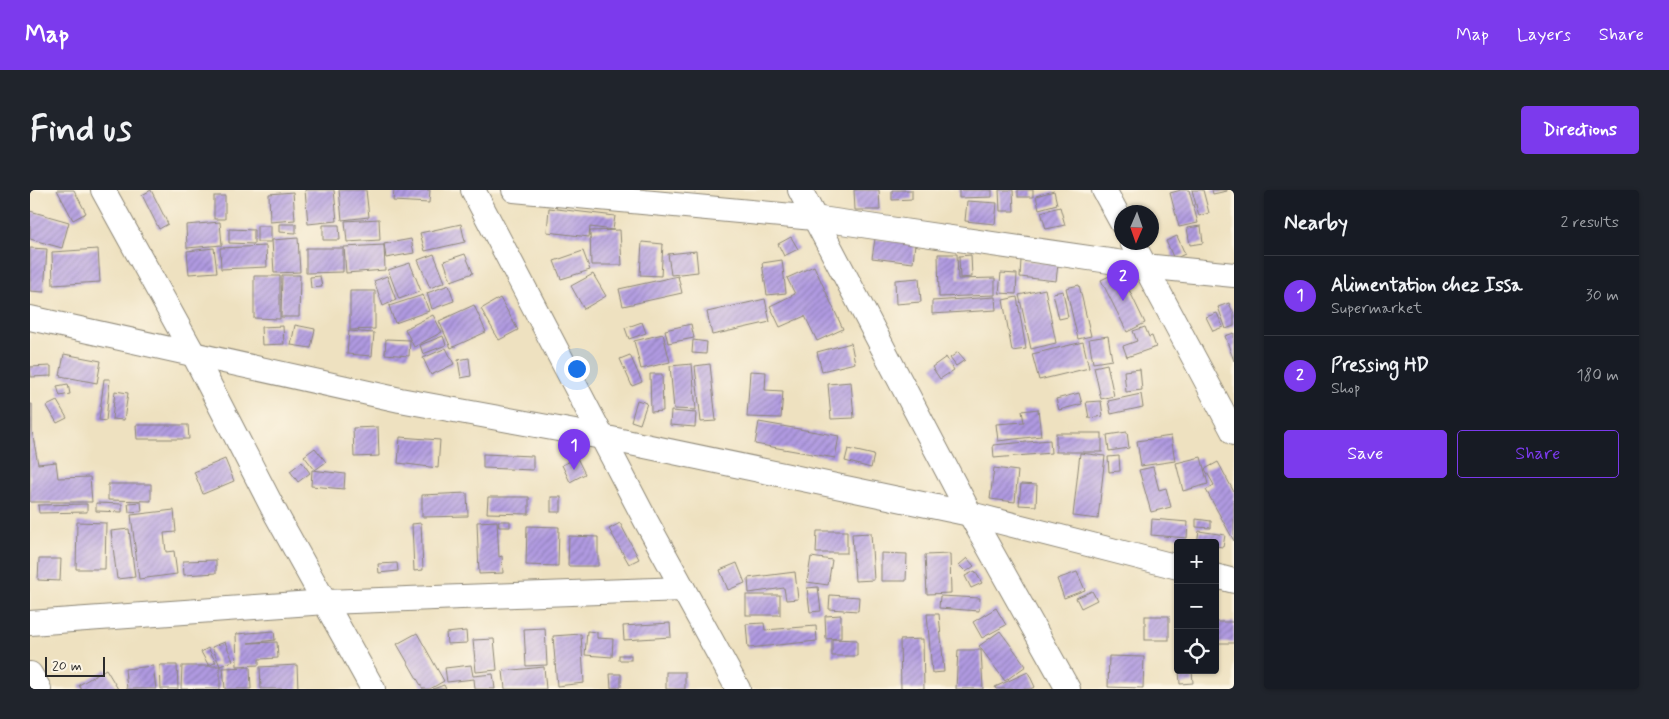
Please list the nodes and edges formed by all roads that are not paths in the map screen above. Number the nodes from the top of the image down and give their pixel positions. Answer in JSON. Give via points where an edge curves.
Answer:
{"nodes":[{"id":1,"x":103,"y":190,"type":"edge"},
{"id":2,"x":473,"y":190,"type":"edge"},
{"id":3,"x":514,"y":190,"type":"edge"},
{"id":4,"x":800,"y":190,"type":"edge"},
{"id":5,"x":1104,"y":190,"type":"edge"},
{"id":6,"x":1114,"y":208,"type":"edge"},
{"id":7,"x":814,"y":218,"type":"junction"},
{"id":8,"x":1136,"y":250,"type":"edge"},
{"id":9,"x":1144,"y":266,"type":"junction"},
{"id":10,"x":1234,"y":275,"type":"edge"},
{"id":11,"x":30,"y":318,"type":"edge"},
{"id":12,"x":194,"y":355,"type":"junction"},
{"id":13,"x":1234,"y":433,"type":"edge"},
{"id":14,"x":602,"y":437,"type":"junction"},
{"id":15,"x":970,"y":514,"type":"junction"},
{"id":16,"x":1174,"y":566,"type":"edge"},
{"id":17,"x":1219,"y":577,"type":"edge"},
{"id":18,"x":1234,"y":581,"type":"edge"},
{"id":19,"x":683,"y":589,"type":"junction"},
{"id":20,"x":326,"y":602,"type":"junction"},
{"id":21,"x":30,"y":623,"type":"edge"},
{"id":22,"x":30,"y":674,"type":"edge"},
{"id":23,"x":39,"y":689,"type":"edge"},
{"id":24,"x":374,"y":689,"type":"edge"},
{"id":25,"x":738,"y":689,"type":"edge"},
{"id":26,"x":1068,"y":689,"type":"edge"}],
"edges":[{"from":1,"to":12,"type":"street"},
{"from":2,"to":14,"type":"street"},
{"from":3,"to":7,"type":"street"},
{"from":4,"to":7,"type":"street"},
{"from":5,"to":6,"type":"street"},
{"from":7,"to":9,"type":"street"},
{"from":7,"to":15,"type":"street"},
{"from":8,"to":9,"type":"street"},
{"from":9,"to":10,"type":"street"},
{"from":9,"to":13,"type":"street"},
{"from":11,"to":12,"type":"street"},
{"from":12,"to":14,"type":"street","via":[[400,400]]},
{"from":12,"to":20,"type":"street","via":[[277,516]]},
{"from":14,"to":15,"type":"street"},
{"from":14,"to":19,"type":"street"},
{"from":15,"to":16,"type":"street"},
{"from":15,"to":26,"type":"street"},
{"from":17,"to":18,"type":"street"},
{"from":19,"to":20,"type":"street"},
{"from":19,"to":25,"type":"street"},
{"from":20,"to":21,"type":"street"},
{"from":20,"to":24,"type":"street"},
{"from":22,"to":23,"type":"street"}]}
